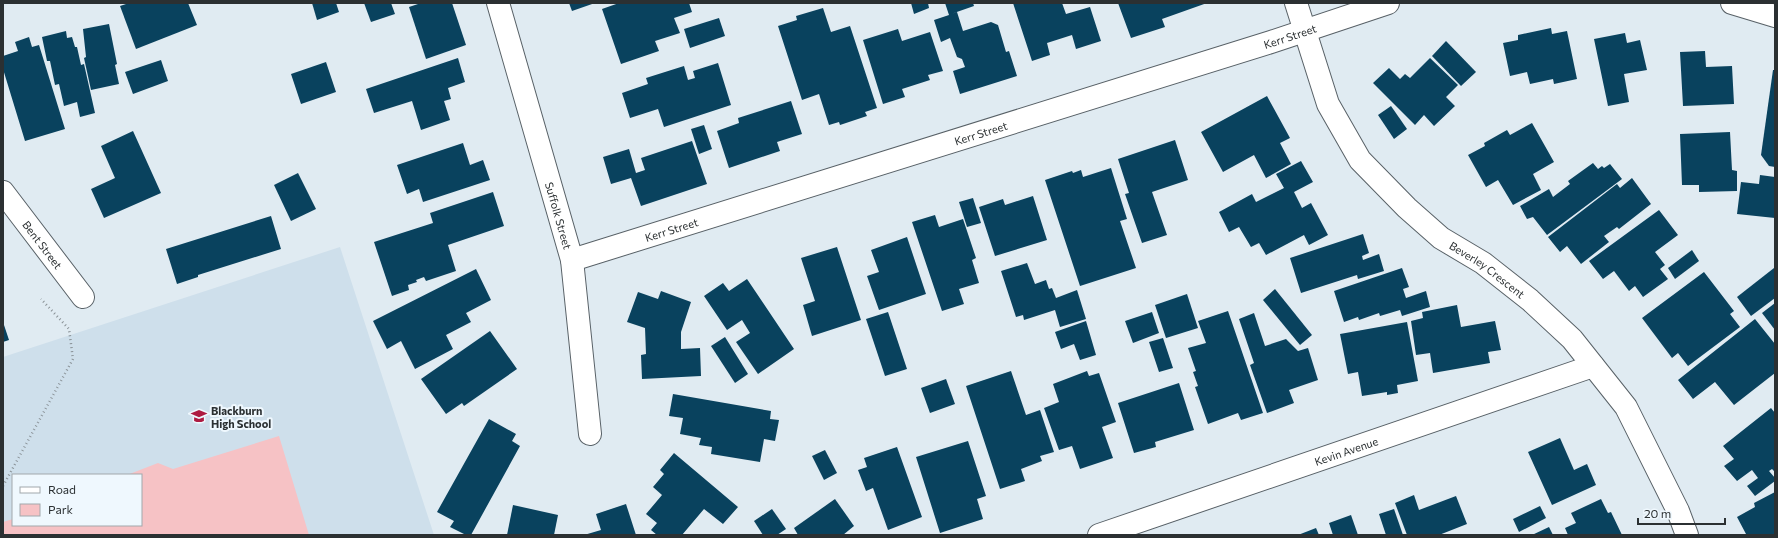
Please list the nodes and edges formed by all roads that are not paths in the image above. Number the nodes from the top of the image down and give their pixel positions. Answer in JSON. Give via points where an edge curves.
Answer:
{"nodes":[{"id":1,"x":498,"y":3,"type":"edge"},
{"id":2,"x":1296,"y":3,"type":"edge"},
{"id":3,"x":1388,"y":3,"type":"edge"},
{"id":4,"x":1732,"y":3,"type":"edge"},
{"id":5,"x":1775,"y":16,"type":"edge"},
{"id":6,"x":1304,"y":31,"type":"junction"},
{"id":7,"x":3,"y":192,"type":"edge"},
{"id":8,"x":572,"y":260,"type":"junction"},
{"id":9,"x":83,"y":298,"type":"dead end"},
{"id":10,"x":1593,"y":366,"type":"junction"},
{"id":11,"x":590,"y":434,"type":"dead end"},
{"id":12,"x":1099,"y":535,"type":"edge"},
{"id":13,"x":1687,"y":535,"type":"edge"}],
"edges":[{"from":1,"to":8,"type":"street","name":"Suffolk Street"},
{"from":2,"to":6,"type":"street","name":"Beverley Crescent"},
{"from":3,"to":6,"type":"street","name":"Kerr Street"},
{"from":4,"to":5,"type":"street"},
{"from":6,"to":8,"type":"street","name":"Kerr Street"},
{"from":6,"to":10,"type":"street","name":"Beverley Crescent","via":[[1328,104],[1360,160],[1441,238],[1483,263],[1530,300],[1572,340]]},
{"from":7,"to":9,"type":"street","name":"Bent Street"},
{"from":8,"to":11,"type":"street","name":"Suffolk Street"},
{"from":10,"to":12,"type":"street","name":"Kevin Avenue"},
{"from":10,"to":13,"type":"street","name":"Beverley Crescent","via":[[1626,406],[1678,511]]}]}
